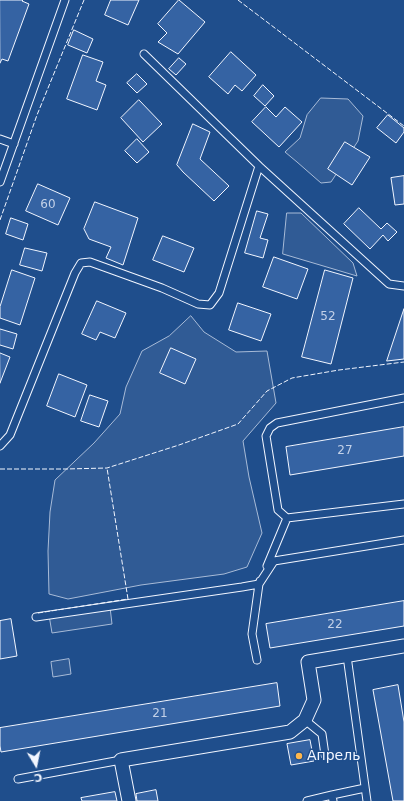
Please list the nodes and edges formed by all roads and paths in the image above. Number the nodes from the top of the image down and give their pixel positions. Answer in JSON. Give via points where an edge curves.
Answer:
{"nodes":[{"id":1,"x":66,"y":0,"type":"edge"},
{"id":2,"x":144,"y":54,"type":"dead end"},
{"id":3,"x":0,"y":139,"type":"edge"},
{"id":4,"x":14,"y":144,"type":"junction"},
{"id":5,"x":259,"y":166,"type":"junction"},
{"id":6,"x":0,"y":182,"type":"edge"},
{"id":7,"x":404,"y":286,"type":"edge"},
{"id":8,"x":404,"y":398,"type":"edge"},
{"id":9,"x":0,"y":446,"type":"edge"},
{"id":10,"x":404,"y":504,"type":"edge"},
{"id":11,"x":287,"y":518,"type":"junction"},
{"id":12,"x":404,"y":540,"type":"edge"},
{"id":13,"x":259,"y":584,"type":"junction"},
{"id":14,"x":36,"y":617,"type":"dead end"},
{"id":15,"x":404,"y":646,"type":"edge"},
{"id":16,"x":346,"y":656,"type":"junction"},
{"id":17,"x":256,"y":660,"type":"dead end"},
{"id":18,"x":304,"y":720,"type":"junction"},
{"id":19,"x":325,"y":755,"type":"dead end"},
{"id":20,"x":121,"y":760,"type":"junction"},
{"id":21,"x":18,"y":779,"type":"dead end"},
{"id":22,"x":365,"y":788,"type":"junction"},
{"id":23,"x":332,"y":798,"type":"edge"},
{"id":24,"x":129,"y":801,"type":"edge"},
{"id":25,"x":307,"y":801,"type":"edge"},
{"id":26,"x":367,"y":801,"type":"edge"}],
"edges":[{"from":1,"to":4,"type":"lane"},
{"from":2,"to":5,"type":"lane"},
{"from":3,"to":4,"type":"lane"},
{"from":4,"to":6,"type":"lane"},
{"from":5,"to":7,"type":"lane","via":[[389,284]]},
{"from":5,"to":9,"type":"lane","via":[[219,292],[210,305],[198,304],[90,262],[81,263],[10,435]]},
{"from":8,"to":11,"type":"lane","via":[[277,423],[270,428],[266,436],[278,510]]},
{"from":10,"to":11,"type":"lane"},
{"from":11,"to":13,"type":"lane"},
{"from":12,"to":13,"type":"lane","via":[[274,561]]},
{"from":13,"to":14,"type":"lane"},
{"from":13,"to":17,"type":"lane","via":[[252,634]]},
{"from":15,"to":16,"type":"street"},
{"from":16,"to":18,"type":"street","via":[[308,662],[314,700]]},
{"from":16,"to":22,"type":"lane"},
{"from":18,"to":19,"type":"lane","via":[[322,734]]},
{"from":18,"to":20,"type":"street","via":[[290,732]]},
{"from":20,"to":21,"type":"lane"},
{"from":20,"to":24,"type":"street"},
{"from":22,"to":23,"type":"lane"},
{"from":22,"to":26,"type":"lane"},
{"from":23,"to":25,"type":"lane"}]}
